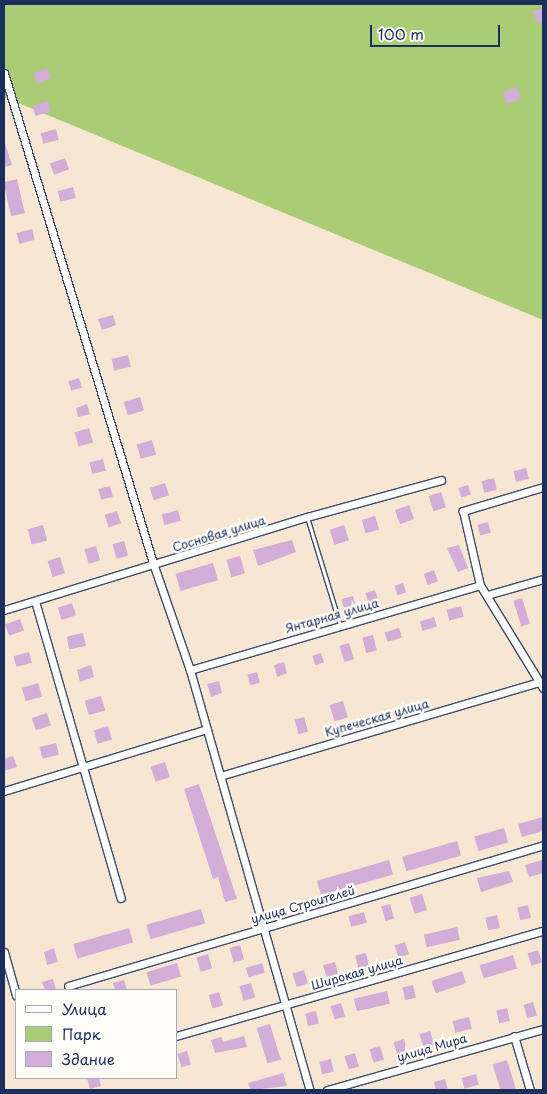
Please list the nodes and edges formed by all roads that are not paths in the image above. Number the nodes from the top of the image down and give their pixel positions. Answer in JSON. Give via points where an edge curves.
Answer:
{"nodes":[{"id":1,"x":4,"y":73,"type":"edge"},
{"id":2,"x":441,"y":480,"type":"dead end"},
{"id":3,"x":543,"y":487,"type":"edge"},
{"id":4,"x":307,"y":517,"type":"junction"},
{"id":5,"x":154,"y":566,"type":"junction"},
{"id":6,"x":543,"y":579,"type":"edge"},
{"id":7,"x":480,"y":585,"type":"junction"},
{"id":8,"x":487,"y":595,"type":"junction"},
{"id":9,"x":35,"y":601,"type":"junction"},
{"id":10,"x":4,"y":610,"type":"edge"},
{"id":11,"x":340,"y":626,"type":"junction"},
{"id":12,"x":190,"y":670,"type":"junction"},
{"id":13,"x":541,"y":685,"type":"edge"},
{"id":14,"x":207,"y":729,"type":"junction"},
{"id":15,"x":84,"y":766,"type":"junction"},
{"id":16,"x":220,"y":776,"type":"junction"},
{"id":17,"x":4,"y":791,"type":"edge"},
{"id":18,"x":543,"y":845,"type":"edge"},
{"id":19,"x":121,"y":898,"type":"dead end"},
{"id":20,"x":264,"y":928,"type":"junction"},
{"id":21,"x":543,"y":931,"type":"edge"},
{"id":22,"x":4,"y":952,"type":"edge"},
{"id":23,"x":68,"y":986,"type":"dead end"},
{"id":24,"x":15,"y":991,"type":"edge"},
{"id":25,"x":285,"y":1005,"type":"junction"},
{"id":26,"x":543,"y":1029,"type":"edge"},
{"id":27,"x":178,"y":1035,"type":"edge"},
{"id":28,"x":514,"y":1036,"type":"junction"},
{"id":29,"x":310,"y":1090,"type":"edge"},
{"id":30,"x":327,"y":1090,"type":"edge"},
{"id":31,"x":530,"y":1090,"type":"edge"}],
"edges":[{"from":1,"to":5,"type":"street"},
{"from":2,"to":4,"type":"street","name":"Сосновая улица"},
{"from":3,"to":7,"type":"street","via":[[463,511]]},
{"from":4,"to":5,"type":"street","name":"Сосновая улица"},
{"from":4,"to":11,"type":"lane"},
{"from":5,"to":9,"type":"street","name":"Сосновая улица"},
{"from":5,"to":12,"type":"street"},
{"from":6,"to":8,"type":"street"},
{"from":7,"to":8,"type":"street"},
{"from":7,"to":11,"type":"street","name":"Янтарная улица"},
{"from":8,"to":13,"type":"street"},
{"from":9,"to":10,"type":"street","name":"Сосновая улица"},
{"from":9,"to":15,"type":"street"},
{"from":11,"to":12,"type":"street","name":"Янтарная улица"},
{"from":12,"to":14,"type":"street"},
{"from":13,"to":16,"type":"street","name":"Купеческая улица"},
{"from":14,"to":15,"type":"street"},
{"from":14,"to":16,"type":"street"},
{"from":15,"to":17,"type":"street"},
{"from":15,"to":19,"type":"street"},
{"from":16,"to":20,"type":"street"},
{"from":18,"to":20,"type":"street","name":"улица Строителей"},
{"from":20,"to":23,"type":"street","name":"улица Строителей"},
{"from":20,"to":25,"type":"street"},
{"from":21,"to":25,"type":"street","name":"Широкая улица"},
{"from":22,"to":24,"type":"street"},
{"from":25,"to":27,"type":"street","name":"Широкая улица"},
{"from":25,"to":29,"type":"street"},
{"from":26,"to":28,"type":"street","name":"улица Мира"},
{"from":28,"to":30,"type":"street","name":"улица Мира"},
{"from":28,"to":31,"type":"street"}]}
